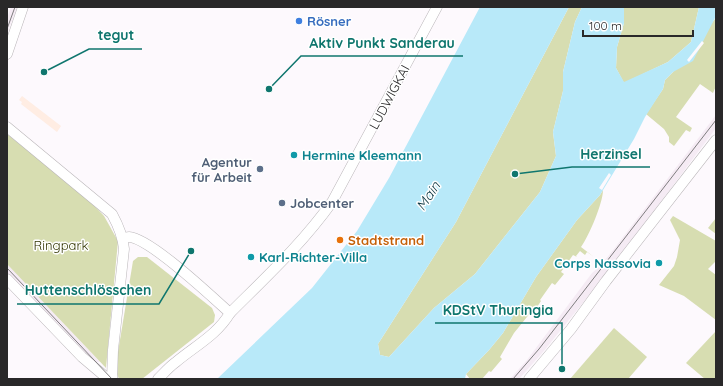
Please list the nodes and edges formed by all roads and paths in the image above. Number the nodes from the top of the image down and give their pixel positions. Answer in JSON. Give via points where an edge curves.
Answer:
{"nodes":[{"id":1,"x":23,"y":7,"type":"edge"},
{"id":2,"x":438,"y":7,"type":"edge"},
{"id":3,"x":7,"y":54,"type":"edge"},
{"id":4,"x":7,"y":128,"type":"edge"},
{"id":5,"x":716,"y":140,"type":"edge"},
{"id":6,"x":123,"y":238,"type":"junction"},
{"id":7,"x":7,"y":279,"type":"edge"},
{"id":8,"x":230,"y":313,"type":"junction"},
{"id":9,"x":111,"y":377,"type":"edge"},
{"id":10,"x":158,"y":379,"type":"edge"},
{"id":11,"x":528,"y":379,"type":"edge"}],
"edges":[{"from":1,"to":3,"type":"main road"},
{"from":2,"to":8,"type":"main road","name":"LUDWIGKAI","via":[[332,202],[295,249]]},
{"from":4,"to":6,"type":"main road","via":[[112,214]]},
{"from":5,"to":11,"type":"main road","via":[[571,329]]},
{"from":6,"to":8,"type":"main road","via":[[129,237],[148,244]]},
{"from":6,"to":9,"type":"main road"},
{"from":7,"to":9,"type":"main road","via":[[82,357],[98,371]]},
{"from":8,"to":10,"type":"main road","name":"LUDWIGKAI","via":[[211,336]]}]}
